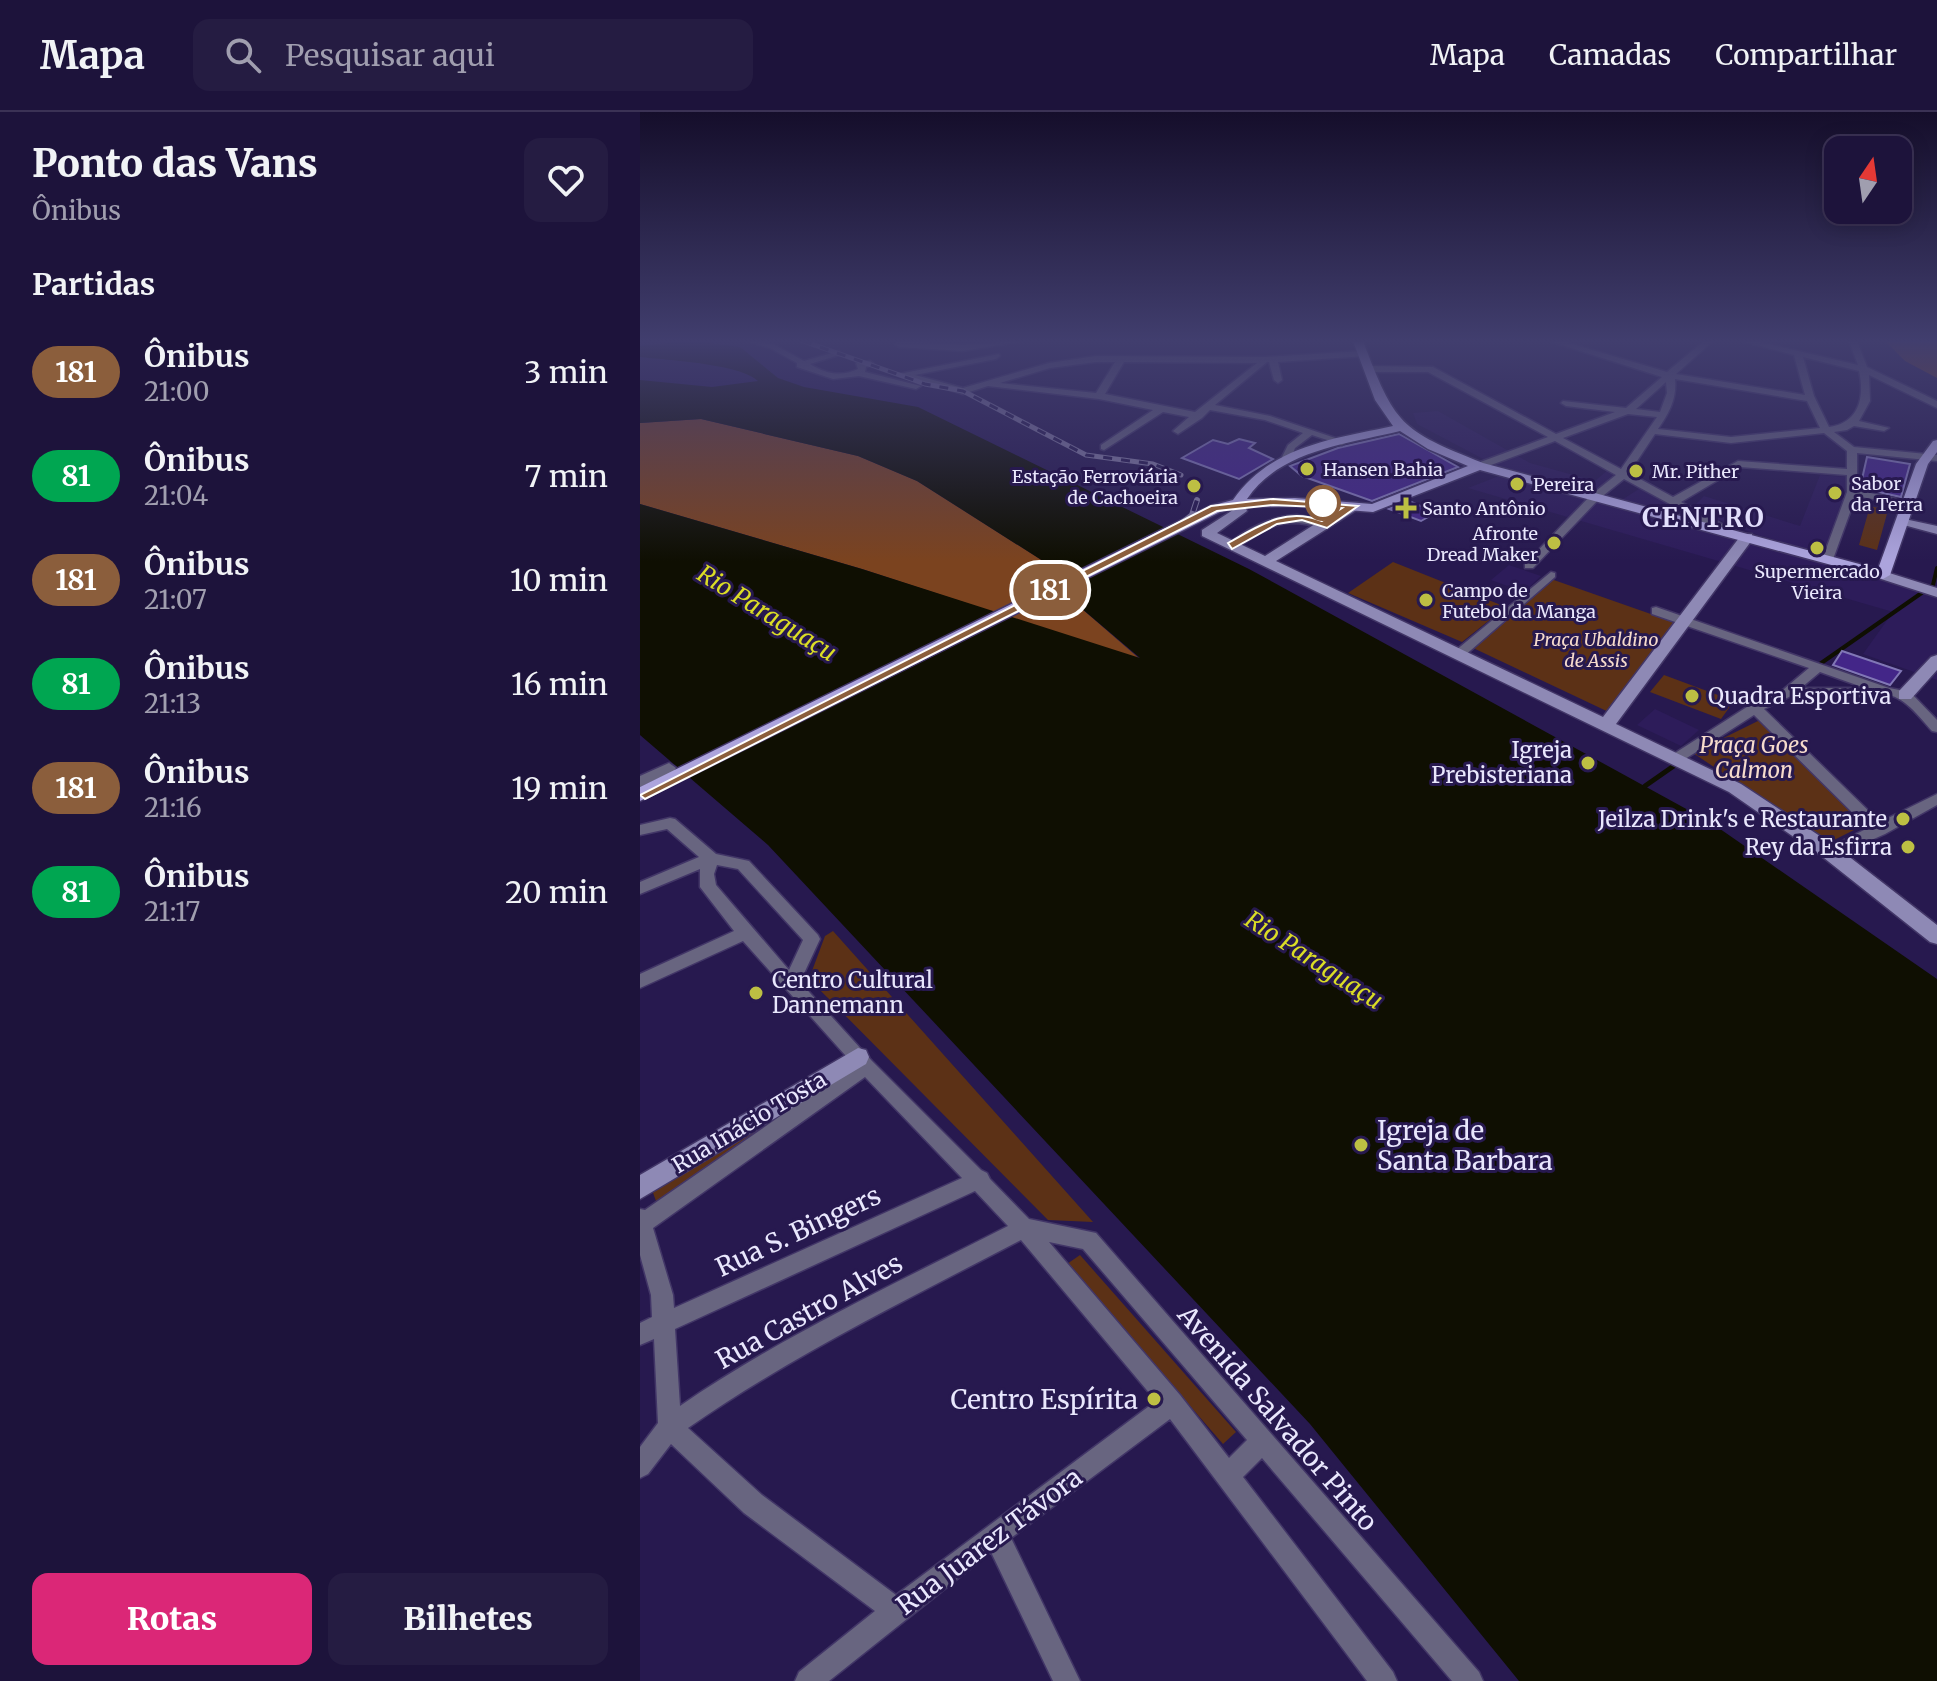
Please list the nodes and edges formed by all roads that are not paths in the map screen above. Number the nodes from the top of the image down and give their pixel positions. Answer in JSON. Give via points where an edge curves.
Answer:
{"nodes":[{"id":1,"x":1153,"y":414,"type":"edge"},
{"id":2,"x":1201,"y":414,"type":"edge"},
{"id":3,"x":1224,"y":414,"type":"edge"},
{"id":4,"x":1389,"y":414,"type":"edge"},
{"id":5,"x":1513,"y":414,"type":"edge"},
{"id":6,"x":1619,"y":414,"type":"edge"},
{"id":7,"x":1658,"y":414,"type":"edge"},
{"id":8,"x":1815,"y":414,"type":"edge"},
{"id":9,"x":1859,"y":414,"type":"edge"},
{"id":10,"x":1663,"y":415,"type":"joint"},
{"id":11,"x":1849,"y":426,"type":"junction"},
{"id":12,"x":1403,"y":427,"type":"junction"},
{"id":13,"x":1884,"y":428,"type":"dead end"},
{"id":14,"x":1178,"y":431,"type":"dead end"},
{"id":15,"x":1653,"y":431,"type":"junction"},
{"id":16,"x":1830,"y":431,"type":"junction"},
{"id":17,"x":1310,"y":432,"type":"junction"},
{"id":18,"x":1558,"y":439,"type":"junction"},
{"id":19,"x":1731,"y":440,"type":"junction"},
{"id":20,"x":1342,"y":442,"type":"junction"},
{"id":21,"x":1937,"y":444,"type":"edge"},
{"id":22,"x":1104,"y":447,"type":"dead end"},
{"id":23,"x":1852,"y":450,"type":"junction"},
{"id":24,"x":1287,"y":457,"type":"junction"},
{"id":25,"x":1931,"y":458,"type":"edge"},
{"id":26,"x":1738,"y":464,"type":"junction"},
{"id":27,"x":1479,"y":466,"type":"junction"},
{"id":28,"x":1851,"y":472,"type":"junction"},
{"id":29,"x":1623,"y":474,"type":"junction"},
{"id":30,"x":1852,"y":492,"type":"junction"},
{"id":31,"x":1595,"y":497,"type":"junction"},
{"id":32,"x":1675,"y":501,"type":"junction"},
{"id":33,"x":1238,"y":503,"type":"junction"},
{"id":34,"x":1910,"y":503,"type":"junction"},
{"id":35,"x":1353,"y":506,"type":"junction"},
{"id":36,"x":1905,"y":521,"type":"junction"},
{"id":37,"x":1323,"y":525,"type":"junction"},
{"id":38,"x":1937,"y":530,"type":"edge"},
{"id":39,"x":1727,"y":531,"type":"junction"},
{"id":40,"x":1747,"y":537,"type":"junction"},
{"id":41,"x":1232,"y":546,"type":"junction"},
{"id":42,"x":1828,"y":560,"type":"junction"},
{"id":43,"x":1265,"y":562,"type":"junction"},
{"id":44,"x":1529,"y":566,"type":"dead end"},
{"id":45,"x":1551,"y":575,"type":"dead end"},
{"id":46,"x":1883,"y":575,"type":"junction"},
{"id":47,"x":1937,"y":593,"type":"edge"},
{"id":48,"x":1656,"y":611,"type":"dead end"},
{"id":49,"x":1687,"y":621,"type":"junction"},
{"id":50,"x":1459,"y":654,"type":"junction"},
{"id":51,"x":1937,"y":660,"type":"edge"},
{"id":52,"x":1819,"y":666,"type":"junction"},
{"id":53,"x":1886,"y":691,"type":"junction"},
{"id":54,"x":1789,"y":692,"type":"junction"},
{"id":55,"x":1905,"y":695,"type":"junction"},
{"id":56,"x":1755,"y":708,"type":"junction"},
{"id":57,"x":1606,"y":725,"type":"junction"},
{"id":58,"x":1937,"y":728,"type":"edge"},
{"id":59,"x":1677,"y":758,"type":"junction"},
{"id":60,"x":669,"y":768,"type":"dead end"},
{"id":61,"x":640,"y":782,"type":"edge"},
{"id":62,"x":640,"y":795,"type":"edge"},
{"id":63,"x":1937,"y":799,"type":"edge"},
{"id":64,"x":646,"y":828,"type":"edge"},
{"id":65,"x":1880,"y":830,"type":"junction"},
{"id":66,"x":1831,"y":853,"type":"junction"},
{"id":67,"x":711,"y":858,"type":"junction"},
{"id":68,"x":640,"y":888,"type":"edge"},
{"id":69,"x":745,"y":933,"type":"junction"},
{"id":70,"x":1937,"y":936,"type":"edge"},
{"id":71,"x":640,"y":981,"type":"edge"},
{"id":72,"x":790,"y":984,"type":"junction"},
{"id":73,"x":862,"y":1061,"type":"junction"},
{"id":74,"x":788,"y":1109,"type":"junction"},
{"id":75,"x":980,"y":1179,"type":"junction"},
{"id":76,"x":641,"y":1184,"type":"edge"},
{"id":77,"x":641,"y":1221,"type":"edge"},
{"id":78,"x":1024,"y":1228,"type":"junction"},
{"id":79,"x":662,"y":1324,"type":"junction"},
{"id":80,"x":640,"y":1334,"type":"edge"},
{"id":81,"x":1172,"y":1403,"type":"junction"},
{"id":82,"x":670,"y":1427,"type":"junction"},
{"id":83,"x":1261,"y":1442,"type":"junction"},
{"id":84,"x":640,"y":1466,"type":"edge"},
{"id":85,"x":1228,"y":1476,"type":"junction"},
{"id":86,"x":996,"y":1535,"type":"junction"},
{"id":87,"x":896,"y":1611,"type":"junction"},
{"id":88,"x":808,"y":1681,"type":"edge"},
{"id":89,"x":1067,"y":1681,"type":"edge"},
{"id":90,"x":1384,"y":1681,"type":"edge"},
{"id":91,"x":1470,"y":1681,"type":"edge"}],
"edges":[{"from":1,"to":22,"type":"street"},
{"from":2,"to":14,"type":"street"},
{"from":3,"to":17,"type":"street"},
{"from":4,"to":12,"type":"main road"},
{"from":5,"to":18,"type":"street"},
{"from":6,"to":18,"type":"street"},
{"from":7,"to":10,"type":"street"},
{"from":8,"to":16,"type":"street"},
{"from":9,"to":11,"type":"street"},
{"from":10,"to":15,"type":"street"},
{"from":11,"to":13,"type":"street"},
{"from":11,"to":16,"type":"street"},
{"from":12,"to":20,"type":"main road"},
{"from":12,"to":27,"type":"main road"},
{"from":15,"to":19,"type":"street"},
{"from":15,"to":29,"type":"street"},
{"from":16,"to":19,"type":"street"},
{"from":16,"to":23,"type":"street"},
{"from":17,"to":20,"type":"street"},
{"from":17,"to":24,"type":"street"},
{"from":18,"to":27,"type":"street"},
{"from":18,"to":29,"type":"street"},
{"from":19,"to":26,"type":"street"},
{"from":20,"to":24,"type":"main road"},
{"from":21,"to":25,"type":"main road"},
{"from":23,"to":25,"type":"street"},
{"from":23,"to":28,"type":"street"},
{"from":24,"to":33,"type":"main road","via":[[1246,486]]},
{"from":25,"to":34,"type":"main road"},
{"from":26,"to":28,"type":"street"},
{"from":26,"to":32,"type":"street"},
{"from":27,"to":31,"type":"main road"},
{"from":27,"to":35,"type":"main road","via":[[1373,508]]},
{"from":28,"to":30,"type":"street"},
{"from":29,"to":31,"type":"street"},
{"from":29,"to":32,"type":"street"},
{"from":30,"to":34,"type":"street"},
{"from":30,"to":42,"type":"street"},
{"from":31,"to":39,"type":"main road"},
{"from":31,"to":44,"type":"street"},
{"from":32,"to":39,"type":"street"},
{"from":33,"to":35,"type":"main road"},
{"from":33,"to":41,"type":"street","via":[[1238,513],[1207,533]]},
{"from":33,"to":62,"type":"main road","via":[[1178,526]]},
{"from":34,"to":36,"type":"main road"},
{"from":35,"to":37,"type":"street"},
{"from":36,"to":38,"type":"street"},
{"from":36,"to":46,"type":"main road"},
{"from":37,"to":41,"type":"street","via":[[1303,517],[1284,519]]},
{"from":37,"to":43,"type":"street"},
{"from":39,"to":40,"type":"main road"},
{"from":40,"to":42,"type":"main road"},
{"from":40,"to":49,"type":"street"},
{"from":41,"to":43,"type":"street"},
{"from":42,"to":46,"type":"main road"},
{"from":43,"to":50,"type":"street"},
{"from":45,"to":50,"type":"street"},
{"from":46,"to":47,"type":"street"},
{"from":48,"to":49,"type":"street"},
{"from":49,"to":52,"type":"street"},
{"from":49,"to":57,"type":"street"},
{"from":50,"to":57,"type":"street"},
{"from":51,"to":55,"type":"street"},
{"from":52,"to":53,"type":"street"},
{"from":52,"to":54,"type":"street"},
{"from":53,"to":54,"type":"street"},
{"from":53,"to":55,"type":"street"},
{"from":54,"to":56,"type":"street"},
{"from":55,"to":58,"type":"street"},
{"from":56,"to":59,"type":"street"},
{"from":56,"to":65,"type":"street"},
{"from":57,"to":59,"type":"street"},
{"from":59,"to":66,"type":"street","via":[[1735,788]]},
{"from":60,"to":61,"type":"street"},
{"from":63,"to":65,"type":"street"},
{"from":64,"to":67,"type":"street","via":[[670,823]]},
{"from":65,"to":66,"type":"street"},
{"from":66,"to":70,"type":"street"},
{"from":67,"to":68,"type":"street"},
{"from":67,"to":69,"type":"street","via":[[708,887]]},
{"from":67,"to":72,"type":"street","via":[[743,865],[812,939]]},
{"from":69,"to":71,"type":"street"},
{"from":69,"to":72,"type":"street"},
{"from":72,"to":73,"type":"street"},
{"from":73,"to":74,"type":"street","name":"Rua Inácio Tosta"},
{"from":73,"to":75,"type":"street"},
{"from":74,"to":76,"type":"street","name":"Rua Inácio Tosta"},
{"from":74,"to":77,"type":"street"},
{"from":75,"to":78,"type":"street"},
{"from":75,"to":79,"type":"street","name":"Rua S. Bingers"},
{"from":77,"to":79,"type":"street","via":[[659,1280]]},
{"from":78,"to":81,"type":"street"},
{"from":78,"to":82,"type":"street","name":"Rua Castro Alves","via":[[808,1340]]},
{"from":78,"to":83,"type":"street","name":"Avenida Salvador Pinto","via":[[1089,1240]]},
{"from":79,"to":80,"type":"street","name":"Rua S. Bingers"},
{"from":79,"to":82,"type":"street"},
{"from":81,"to":85,"type":"street"},
{"from":81,"to":86,"type":"street","name":"Rua Juarez Távora"},
{"from":82,"to":84,"type":"street","name":"Rua Castro Alves"},
{"from":82,"to":87,"type":"street","via":[[753,1504]]},
{"from":83,"to":85,"type":"street"},
{"from":83,"to":91,"type":"street","name":"Avenida Salvador Pinto"},
{"from":85,"to":90,"type":"street"},
{"from":86,"to":87,"type":"street","name":"Rua Juarez Távora"},
{"from":86,"to":89,"type":"street"},
{"from":87,"to":88,"type":"street","name":"Rua Juarez Távora"}]}
